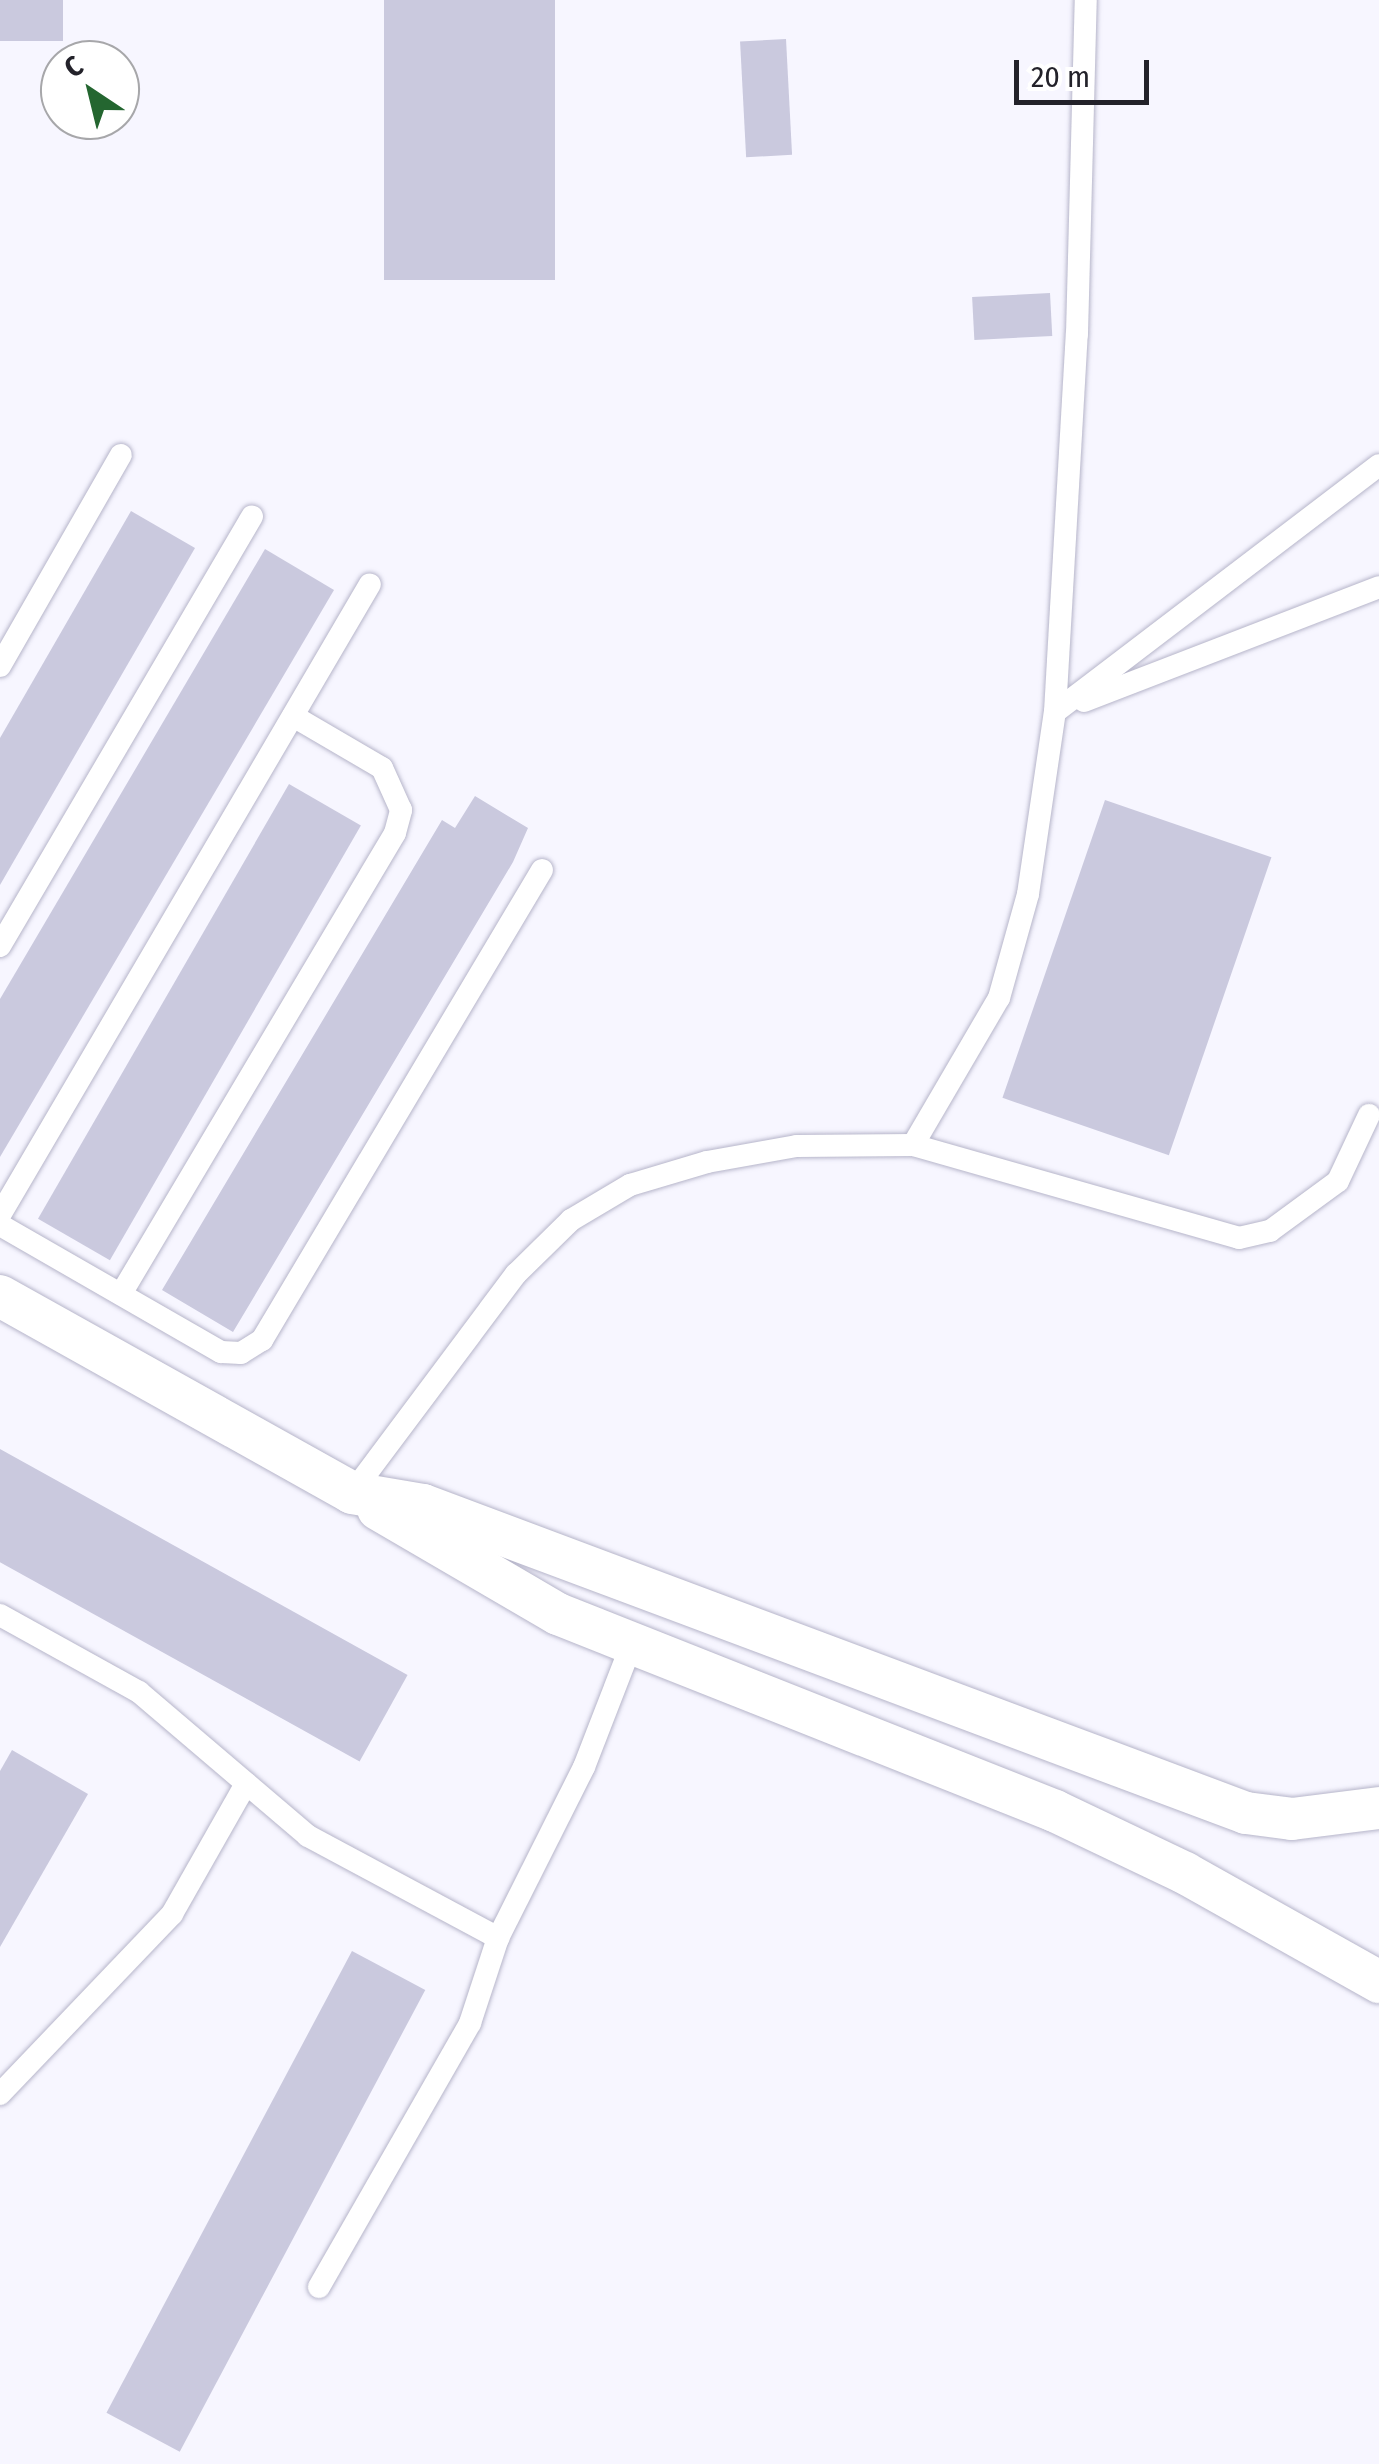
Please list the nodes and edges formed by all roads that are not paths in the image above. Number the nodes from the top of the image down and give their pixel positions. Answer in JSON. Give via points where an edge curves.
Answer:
{"nodes":[{"id":1,"x":1086,"y":0,"type":"edge"},
{"id":2,"x":121,"y":454,"type":"dead end"},
{"id":3,"x":1379,"y":465,"type":"edge"},
{"id":4,"x":252,"y":517,"type":"dead end"},
{"id":5,"x":370,"y":584,"type":"dead end"},
{"id":6,"x":1379,"y":587,"type":"edge"},
{"id":7,"x":0,"y":666,"type":"edge"},
{"id":8,"x":1055,"y":712,"type":"junction"},
{"id":9,"x":294,"y":716,"type":"junction"},
{"id":10,"x":542,"y":870,"type":"dead end"},
{"id":11,"x":0,"y":946,"type":"edge"},
{"id":12,"x":1370,"y":1115,"type":"dead end"},
{"id":13,"x":913,"y":1144,"type":"junction"},
{"id":14,"x":0,"y":1215,"type":"edge"},
{"id":15,"x":0,"y":1225,"type":"edge"},
{"id":16,"x":121,"y":1294,"type":"junction"},
{"id":17,"x":0,"y":1296,"type":"edge"},
{"id":18,"x":352,"y":1493,"type":"junction"},
{"id":19,"x":0,"y":1615,"type":"edge"},
{"id":20,"x":632,"y":1643,"type":"junction"},
{"id":21,"x":246,"y":1784,"type":"junction"},
{"id":22,"x":1379,"y":1808,"type":"edge"},
{"id":23,"x":498,"y":1938,"type":"junction"},
{"id":24,"x":1379,"y":1982,"type":"edge"},
{"id":25,"x":0,"y":2094,"type":"edge"},
{"id":26,"x":319,"y":2286,"type":"dead end"}],
"edges":[{"from":1,"to":8,"type":"lane","via":[[1078,334]]},
{"from":2,"to":7,"type":"lane"},
{"from":3,"to":8,"type":"lane"},
{"from":4,"to":11,"type":"lane"},
{"from":5,"to":9,"type":"lane"},
{"from":6,"to":8,"type":"lane"},
{"from":8,"to":13,"type":"lane","via":[[1028,894],[999,998]]},
{"from":9,"to":14,"type":"lane"},
{"from":9,"to":16,"type":"lane","via":[[382,768],[401,810],[395,833]]},
{"from":10,"to":16,"type":"lane","via":[[262,1340],[241,1353],[221,1352]]},
{"from":12,"to":13,"type":"lane","via":[[1338,1181],[1270,1230],[1239,1238]]},
{"from":13,"to":18,"type":"lane","via":[[798,1146],[707,1162],[630,1185],[571,1220],[516,1274]]},
{"from":15,"to":16,"type":"lane"},
{"from":17,"to":18,"type":"street"},
{"from":18,"to":20,"type":"street","via":[[510,1590]]},
{"from":18,"to":22,"type":"street","via":[[422,1506],[1246,1813],[1292,1819]]},
{"from":19,"to":21,"type":"lane","via":[[138,1692]]},
{"from":20,"to":23,"type":"lane","via":[[584,1767]]},
{"from":20,"to":24,"type":"street","via":[[1055,1812],[1185,1874]]},
{"from":21,"to":23,"type":"lane","via":[[308,1836]]},
{"from":21,"to":25,"type":"lane","via":[[172,1914]]},
{"from":23,"to":26,"type":"lane","via":[[470,2022]]}]}
